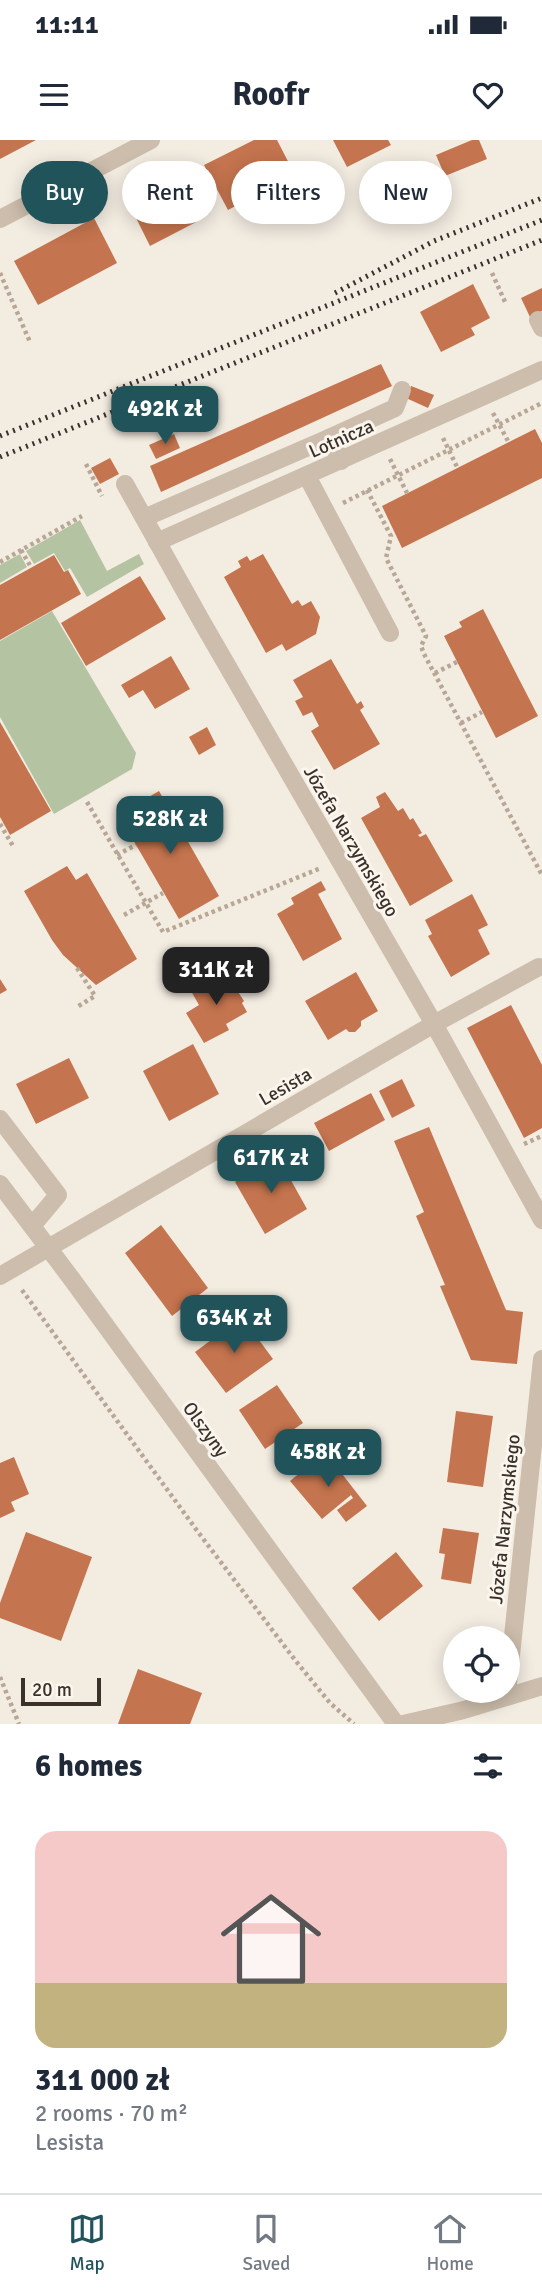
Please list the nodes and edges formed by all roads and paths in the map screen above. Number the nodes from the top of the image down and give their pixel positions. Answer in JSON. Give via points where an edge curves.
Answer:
{"nodes":[{"id":1,"x":151,"y":140,"type":"edge"},
{"id":2,"x":0,"y":219,"type":"edge"},
{"id":3,"x":0,"y":273,"type":"edge"},
{"id":4,"x":492,"y":273,"type":"dead end"},
{"id":5,"x":506,"y":304,"type":"dead end"},
{"id":6,"x":30,"y":342,"type":"dead end"},
{"id":7,"x":542,"y":370,"type":"edge"},
{"id":8,"x":402,"y":390,"type":"dead end"},
{"id":9,"x":484,"y":396,"type":"junction"},
{"id":10,"x":542,"y":403,"type":"edge"},
{"id":11,"x":435,"y":419,"type":"junction"},
{"id":12,"x":499,"y":424,"type":"junction"},
{"id":13,"x":329,"y":438,"type":"junction"},
{"id":14,"x":382,"y":443,"type":"junction"},
{"id":15,"x":509,"y":443,"type":"dead end"},
{"id":16,"x":449,"y":449,"type":"junction"},
{"id":17,"x":341,"y":461,"type":"junction"},
{"id":18,"x":86,"y":464,"type":"dead end"},
{"id":19,"x":458,"y":468,"type":"dead end"},
{"id":20,"x":398,"y":475,"type":"junction"},
{"id":21,"x":307,"y":476,"type":"junction"},
{"id":22,"x":125,"y":484,"type":"dead end"},
{"id":23,"x":368,"y":490,"type":"junction"},
{"id":24,"x":407,"y":494,"type":"dead end"},
{"id":25,"x":102,"y":496,"type":"dead end"},
{"id":26,"x":327,"y":511,"type":"junction"},
{"id":27,"x":82,"y":516,"type":"dead end"},
{"id":28,"x":144,"y":518,"type":"junction"},
{"id":29,"x":157,"y":542,"type":"junction"},
{"id":30,"x":21,"y":550,"type":"junction"},
{"id":31,"x":0,"y":562,"type":"edge"},
{"id":32,"x":32,"y":567,"type":"dead end"},
{"id":33,"x":390,"y":633,"type":"dead end"},
{"id":34,"x":457,"y":662,"type":"dead end"},
{"id":35,"x":435,"y":673,"type":"junction"},
{"id":36,"x":482,"y":712,"type":"dead end"},
{"id":37,"x":461,"y":723,"type":"junction"},
{"id":38,"x":87,"y":803,"type":"dead end"},
{"id":39,"x":0,"y":824,"type":"edge"},
{"id":40,"x":136,"y":845,"type":"dead end"},
{"id":41,"x":13,"y":846,"type":"dead end"},
{"id":42,"x":117,"y":855,"type":"junction"},
{"id":43,"x":539,"y":863,"type":"edge"},
{"id":44,"x":324,"y":867,"type":"dead end"},
{"id":45,"x":542,"y":875,"type":"edge"},
{"id":46,"x":163,"y":893,"type":"dead end"},
{"id":47,"x":145,"y":903,"type":"junction"},
{"id":48,"x":124,"y":915,"type":"dead end"},
{"id":49,"x":539,"y":967,"type":"dead end"},
{"id":50,"x":77,"y":968,"type":"dead end"},
{"id":51,"x":77,"y":1007,"type":"dead end"},
{"id":52,"x":434,"y":1024,"type":"junction"},
{"id":53,"x":0,"y":1119,"type":"edge"},
{"id":54,"x":516,"y":1133,"type":"dead end"},
{"id":55,"x":542,"y":1136,"type":"edge"},
{"id":56,"x":0,"y":1184,"type":"edge"},
{"id":57,"x":542,"y":1220,"type":"edge"},
{"id":58,"x":32,"y":1226,"type":"junction"},
{"id":59,"x":49,"y":1248,"type":"junction"},
{"id":60,"x":0,"y":1276,"type":"edge"},
{"id":61,"x":22,"y":1290,"type":"dead end"},
{"id":62,"x":542,"y":1359,"type":"edge"},
{"id":63,"x":514,"y":1626,"type":"edge"},
{"id":64,"x":0,"y":1677,"type":"edge"},
{"id":65,"x":542,"y":1686,"type":"edge"},
{"id":66,"x":520,"y":1689,"type":"edge"},
{"id":67,"x":469,"y":1703,"type":"edge"},
{"id":68,"x":19,"y":1724,"type":"edge"},
{"id":69,"x":354,"y":1724,"type":"edge"},
{"id":70,"x":396,"y":1724,"type":"edge"},
{"id":71,"x":403,"y":1724,"type":"edge"}],
"edges":[{"from":1,"to":2,"type":"street"},
{"from":3,"to":6,"type":"path"},
{"from":4,"to":5,"type":"path"},
{"from":7,"to":9,"type":"street","name":"Lotnicza"},
{"from":8,"to":13,"type":"street","via":[[395,408]]},
{"from":9,"to":11,"type":"street","name":"Lotnicza"},
{"from":9,"to":12,"type":"path"},
{"from":10,"to":12,"type":"path"},
{"from":11,"to":14,"type":"street","name":"Lotnicza"},
{"from":11,"to":16,"type":"path"},
{"from":12,"to":15,"type":"path"},
{"from":12,"to":16,"type":"path"},
{"from":13,"to":17,"type":"street"},
{"from":13,"to":28,"type":"street"},
{"from":14,"to":17,"type":"street","name":"Lotnicza"},
{"from":14,"to":20,"type":"path"},
{"from":16,"to":19,"type":"path"},
{"from":16,"to":20,"type":"path"},
{"from":17,"to":21,"type":"street","name":"Lotnicza"},
{"from":18,"to":25,"type":"path"},
{"from":20,"to":23,"type":"path"},
{"from":20,"to":24,"type":"path"},
{"from":21,"to":26,"type":"street"},
{"from":21,"to":29,"type":"street","name":"Lotnicza"},
{"from":22,"to":28,"type":"street","name":"Józefa Narzymskiego"},
{"from":23,"to":26,"type":"path"},
{"from":23,"to":35,"type":"path","via":[[391,536],[386,558],[426,636],[421,646]]},
{"from":26,"to":33,"type":"street"},
{"from":27,"to":30,"type":"path"},
{"from":28,"to":29,"type":"street","name":"Józefa Narzymskiego"},
{"from":29,"to":52,"type":"street","name":"Józefa Narzymskiego"},
{"from":30,"to":31,"type":"path"},
{"from":30,"to":32,"type":"path"},
{"from":34,"to":35,"type":"path"},
{"from":35,"to":37,"type":"path"},
{"from":36,"to":37,"type":"path"},
{"from":37,"to":43,"type":"path"},
{"from":38,"to":42,"type":"path"},
{"from":39,"to":41,"type":"path"},
{"from":40,"to":42,"type":"path"},
{"from":42,"to":47,"type":"path"},
{"from":43,"to":45,"type":"path"},
{"from":44,"to":47,"type":"path","via":[[163,932]]},
{"from":46,"to":47,"type":"path"},
{"from":47,"to":48,"type":"path"},
{"from":49,"to":52,"type":"street","name":"Lesista"},
{"from":50,"to":51,"type":"path","via":[[95,996]]},
{"from":52,"to":57,"type":"street","name":"Józefa Narzymskiego"},
{"from":52,"to":59,"type":"street","name":"Lesista"},
{"from":53,"to":58,"type":"street","via":[[58,1195]]},
{"from":54,"to":55,"type":"path","via":[[522,1145]]},
{"from":56,"to":58,"type":"street","name":"Olszyny"},
{"from":58,"to":59,"type":"street","name":"Olszyny"},
{"from":59,"to":60,"type":"street","name":"Lesista"},
{"from":59,"to":70,"type":"street","name":"Olszyny"},
{"from":61,"to":69,"type":"path","via":[[295,1660]]},
{"from":62,"to":63,"type":"street","name":"Józefa Narzymskiego"},
{"from":64,"to":68,"type":"path"},
{"from":65,"to":66,"type":"street"},
{"from":67,"to":71,"type":"street"}]}
